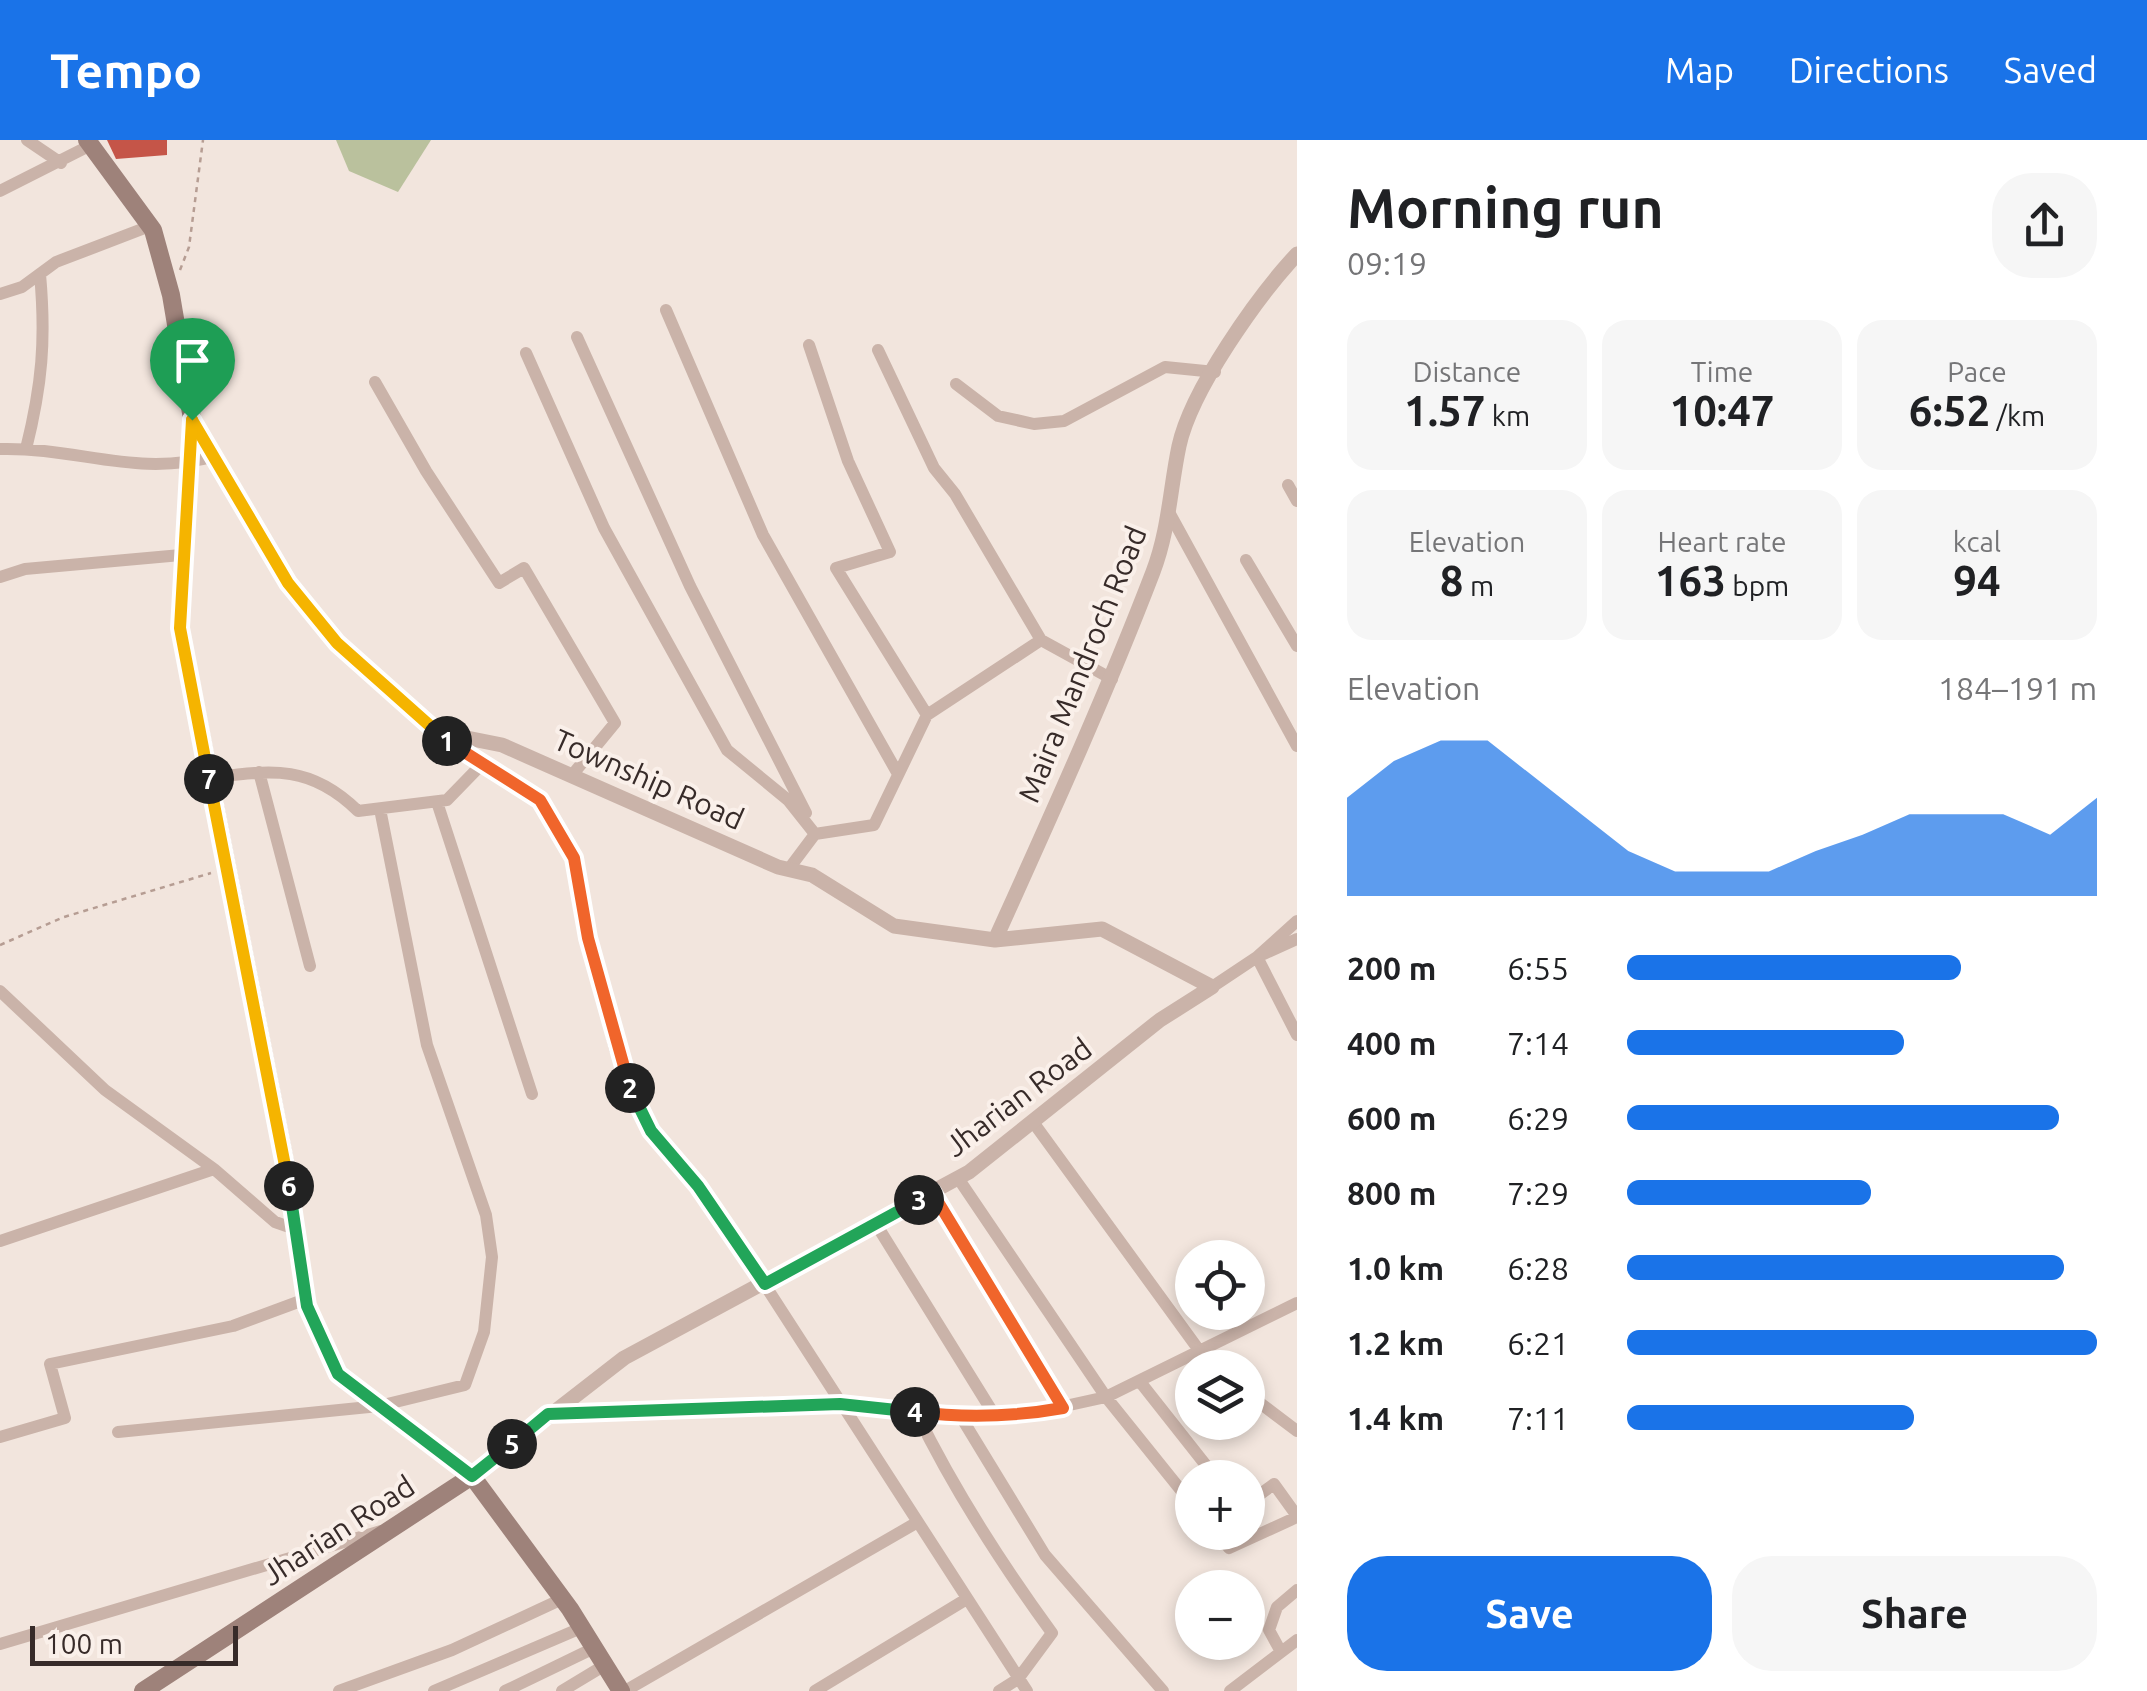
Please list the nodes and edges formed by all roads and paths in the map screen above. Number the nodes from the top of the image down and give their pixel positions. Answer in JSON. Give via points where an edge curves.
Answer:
{"nodes":[{"id":1,"x":28,"y":140,"type":"edge"},
{"id":2,"x":203,"y":140,"type":"edge"},
{"id":3,"x":89,"y":143,"type":"edge"},
{"id":4,"x":60,"y":163,"type":"junction"},
{"id":5,"x":0,"y":192,"type":"edge"},
{"id":6,"x":150,"y":226,"type":"junction"},
{"id":7,"x":1297,"y":254,"type":"edge"},
{"id":8,"x":40,"y":274,"type":"junction"},
{"id":9,"x":0,"y":294,"type":"edge"},
{"id":10,"x":171,"y":295,"type":"junction"},
{"id":11,"x":666,"y":310,"type":"dead end"},
{"id":12,"x":577,"y":336,"type":"dead end"},
{"id":13,"x":809,"y":345,"type":"dead end"},
{"id":14,"x":878,"y":350,"type":"dead end"},
{"id":15,"x":526,"y":353,"type":"dead end"},
{"id":16,"x":1214,"y":372,"type":"junction"},
{"id":17,"x":375,"y":382,"type":"dead end"},
{"id":18,"x":956,"y":384,"type":"dead end"},
{"id":19,"x":192,"y":420,"type":"junction"},
{"id":20,"x":0,"y":449,"type":"edge"},
{"id":21,"x":26,"y":449,"type":"junction"},
{"id":22,"x":216,"y":456,"type":"junction"},
{"id":23,"x":191,"y":463,"type":"junction"},
{"id":24,"x":1288,"y":485,"type":"dead end"},
{"id":25,"x":1297,"y":501,"type":"edge"},
{"id":26,"x":1170,"y":514,"type":"junction"},
{"id":27,"x":181,"y":555,"type":"junction"},
{"id":28,"x":1246,"y":560,"type":"dead end"},
{"id":29,"x":0,"y":577,"type":"edge"},
{"id":30,"x":1041,"y":640,"type":"junction"},
{"id":31,"x":1297,"y":646,"type":"edge"},
{"id":32,"x":1112,"y":679,"type":"junction"},
{"id":33,"x":927,"y":715,"type":"junction"},
{"id":34,"x":450,"y":743,"type":"junction"},
{"id":35,"x":1297,"y":746,"type":"edge"},
{"id":36,"x":481,"y":764,"type":"junction"},
{"id":37,"x":259,"y":772,"type":"junction"},
{"id":38,"x":573,"y":774,"type":"junction"},
{"id":39,"x":898,"y":774,"type":"junction"},
{"id":40,"x":209,"y":778,"type":"junction"},
{"id":41,"x":437,"y":802,"type":"junction"},
{"id":42,"x":380,"y":810,"type":"junction"},
{"id":43,"x":816,"y":834,"type":"junction"},
{"id":44,"x":228,"y":868,"type":"junction"},
{"id":45,"x":788,"y":870,"type":"junction"},
{"id":46,"x":1297,"y":922,"type":"edge"},
{"id":47,"x":1297,"y":939,"type":"edge"},
{"id":48,"x":995,"y":940,"type":"junction"},
{"id":49,"x":0,"y":945,"type":"edge"},
{"id":50,"x":1257,"y":958,"type":"junction"},
{"id":51,"x":310,"y":966,"type":"dead end"},
{"id":52,"x":1212,"y":987,"type":"junction"},
{"id":53,"x":0,"y":991,"type":"edge"},
{"id":54,"x":1297,"y":1036,"type":"edge"},
{"id":55,"x":532,"y":1094,"type":"dead end"},
{"id":56,"x":1033,"y":1122,"type":"junction"},
{"id":57,"x":214,"y":1170,"type":"junction"},
{"id":58,"x":958,"y":1178,"type":"junction"},
{"id":59,"x":932,"y":1192,"type":"junction"},
{"id":60,"x":876,"y":1224,"type":"junction"},
{"id":61,"x":298,"y":1230,"type":"junction"},
{"id":62,"x":0,"y":1241,"type":"edge"},
{"id":63,"x":765,"y":1284,"type":"junction"},
{"id":64,"x":306,"y":1299,"type":"junction"},
{"id":65,"x":1297,"y":1303,"type":"edge"},
{"id":66,"x":1197,"y":1350,"type":"edge"},
{"id":67,"x":1202,"y":1350,"type":"edge"},
{"id":68,"x":1175,"y":1364,"type":"edge"},
{"id":69,"x":1140,"y":1383,"type":"junction"},
{"id":70,"x":1106,"y":1398,"type":"junction"},
{"id":71,"x":840,"y":1404,"type":"junction"},
{"id":72,"x":379,"y":1406,"type":"junction"},
{"id":73,"x":1265,"y":1407,"type":"edge"},
{"id":74,"x":1063,"y":1408,"type":"junction"},
{"id":75,"x":916,"y":1412,"type":"junction"},
{"id":76,"x":548,"y":1414,"type":"junction"},
{"id":77,"x":995,"y":1416,"type":"junction"},
{"id":78,"x":961,"y":1417,"type":"junction"},
{"id":79,"x":118,"y":1432,"type":"dead end"},
{"id":80,"x":1297,"y":1432,"type":"edge"},
{"id":81,"x":0,"y":1437,"type":"edge"},
{"id":82,"x":1202,"y":1460,"type":"edge"},
{"id":83,"x":472,"y":1476,"type":"junction"},
{"id":84,"x":1175,"y":1483,"type":"edge"},
{"id":85,"x":1265,"y":1491,"type":"edge"},
{"id":86,"x":1297,"y":1516,"type":"edge"},
{"id":87,"x":916,"y":1523,"type":"junction"},
{"id":88,"x":392,"y":1528,"type":"junction"},
{"id":89,"x":1265,"y":1531,"type":"edge"},
{"id":90,"x":1297,"y":1590,"type":"edge"},
{"id":91,"x":562,"y":1599,"type":"junction"},
{"id":92,"x":966,"y":1600,"type":"junction"},
{"id":93,"x":581,"y":1628,"type":"junction"},
{"id":94,"x":1297,"y":1640,"type":"edge"},
{"id":95,"x":0,"y":1644,"type":"edge"},
{"id":96,"x":594,"y":1648,"type":"junction"},
{"id":97,"x":1281,"y":1652,"type":"junction"},
{"id":98,"x":605,"y":1665,"type":"junction"},
{"id":99,"x":1022,"y":1685,"type":"edge"},
{"id":100,"x":143,"y":1691,"type":"edge"},
{"id":101,"x":340,"y":1691,"type":"edge"},
{"id":102,"x":434,"y":1691,"type":"edge"},
{"id":103,"x":506,"y":1691,"type":"edge"},
{"id":104,"x":562,"y":1691,"type":"edge"},
{"id":105,"x":623,"y":1691,"type":"edge"},
{"id":106,"x":815,"y":1691,"type":"edge"},
{"id":107,"x":999,"y":1691,"type":"edge"},
{"id":108,"x":1163,"y":1691,"type":"edge"},
{"id":109,"x":1230,"y":1691,"type":"edge"}],
"edges":[{"from":1,"to":4,"type":"street"},
{"from":2,"to":10,"type":"path","via":[[189,247]]},
{"from":3,"to":4,"type":"street"},
{"from":3,"to":6,"type":"main road"},
{"from":4,"to":5,"type":"street"},
{"from":6,"to":8,"type":"street"},
{"from":6,"to":10,"type":"main road"},
{"from":7,"to":16,"type":"street","name":"Maira Mandroch Road","via":[[1266,287]]},
{"from":8,"to":9,"type":"street"},
{"from":8,"to":21,"type":"street","via":[[46,336]]},
{"from":10,"to":19,"type":"main road"},
{"from":11,"to":39,"type":"street","via":[[762,536]]},
{"from":12,"to":43,"type":"street","via":[[690,586]]},
{"from":13,"to":33,"type":"street","via":[[848,461],[890,552],[836,568]]},
{"from":14,"to":30,"type":"street","via":[[934,468]]},
{"from":15,"to":43,"type":"street","via":[[604,528],[728,750],[788,800]]},
{"from":16,"to":18,"type":"street","via":[[1165,367],[1064,421],[1034,424],[998,416]]},
{"from":16,"to":26,"type":"street","name":"Maira Mandroch Road","via":[[1180,443]]},
{"from":17,"to":38,"type":"street","via":[[498,583],[524,568],[615,723]]},
{"from":19,"to":22,"type":"street"},
{"from":19,"to":23,"type":"main road"},
{"from":20,"to":21,"type":"street"},
{"from":21,"to":23,"type":"street","via":[[144,467]]},
{"from":22,"to":23,"type":"street"},
{"from":22,"to":34,"type":"street","via":[[288,583],[337,643]]},
{"from":23,"to":27,"type":"main road"},
{"from":24,"to":25,"type":"street"},
{"from":26,"to":32,"type":"street","name":"Maira Mandroch Road"},
{"from":26,"to":35,"type":"street"},
{"from":27,"to":29,"type":"street"},
{"from":27,"to":40,"type":"main road","via":[[180,628]]},
{"from":28,"to":31,"type":"street"},
{"from":30,"to":32,"type":"street"},
{"from":30,"to":33,"type":"street"},
{"from":32,"to":48,"type":"street","name":"Maira Mandroch Road"},
{"from":33,"to":39,"type":"street"},
{"from":34,"to":36,"type":"street"},
{"from":34,"to":38,"type":"street","name":"Township Road","via":[[483,740]]},
{"from":36,"to":41,"type":"street","via":[[448,800]]},
{"from":36,"to":63,"type":"street","via":[[540,800],[574,858],[588,938],[632,1093],[651,1131]]},
{"from":37,"to":40,"type":"street"},
{"from":37,"to":42,"type":"street","via":[[297,774],[332,786],[358,811]]},
{"from":37,"to":51,"type":"street"},
{"from":38,"to":45,"type":"street","name":"Township Road"},
{"from":39,"to":43,"type":"street","via":[[874,825]]},
{"from":40,"to":44,"type":"main road"},
{"from":41,"to":42,"type":"street"},
{"from":41,"to":55,"type":"street"},
{"from":42,"to":72,"type":"street","via":[[427,1045],[486,1215],[492,1258],[484,1332],[465,1385]]},
{"from":43,"to":45,"type":"street"},
{"from":44,"to":49,"type":"path","via":[[64,917]]},
{"from":44,"to":61,"type":"main road"},
{"from":45,"to":48,"type":"street","name":"Township Road","via":[[812,875],[894,926]]},
{"from":46,"to":50,"type":"street"},
{"from":47,"to":50,"type":"street"},
{"from":48,"to":52,"type":"street","name":"Township Road","via":[[1102,929]]},
{"from":50,"to":52,"type":"street"},
{"from":50,"to":54,"type":"street"},
{"from":52,"to":56,"type":"street","name":"Jharian Road"},
{"from":53,"to":57,"type":"street","via":[[105,1090]]},
{"from":56,"to":58,"type":"street","name":"Jharian Road"},
{"from":56,"to":66,"type":"street"},
{"from":57,"to":61,"type":"street","via":[[275,1222]]},
{"from":57,"to":62,"type":"street"},
{"from":58,"to":59,"type":"street","name":"Jharian Road"},
{"from":58,"to":70,"type":"street"},
{"from":59,"to":60,"type":"street","name":"Jharian Road"},
{"from":59,"to":74,"type":"street"},
{"from":60,"to":63,"type":"street","name":"Jharian Road"},
{"from":60,"to":77,"type":"street"},
{"from":61,"to":64,"type":"main road"},
{"from":63,"to":71,"type":"street"},
{"from":63,"to":76,"type":"street","name":"Jharian Road","via":[[624,1358]]},
{"from":64,"to":72,"type":"main road","via":[[338,1374]]},
{"from":64,"to":81,"type":"street","via":[[233,1326],[50,1364],[66,1418]]},
{"from":65,"to":67,"type":"street"},
{"from":68,"to":69,"type":"street"},
{"from":69,"to":70,"type":"street"},
{"from":69,"to":82,"type":"street"},
{"from":70,"to":74,"type":"street"},
{"from":70,"to":84,"type":"street"},
{"from":71,"to":75,"type":"street"},
{"from":71,"to":76,"type":"street"},
{"from":71,"to":87,"type":"street"},
{"from":72,"to":79,"type":"street"},
{"from":72,"to":83,"type":"main road"},
{"from":73,"to":80,"type":"street"},
{"from":74,"to":77,"type":"street"},
{"from":75,"to":78,"type":"street"},
{"from":75,"to":99,"type":"street","via":[[942,1465],[1052,1633]]},
{"from":76,"to":83,"type":"street","name":"Jharian Road"},
{"from":77,"to":78,"type":"street"},
{"from":78,"to":108,"type":"street","via":[[1045,1555]]},
{"from":83,"to":88,"type":"main road","name":"Jharian Road"},
{"from":83,"to":91,"type":"main road"},
{"from":85,"to":86,"type":"street","via":[[1274,1484]]},
{"from":86,"to":89,"type":"street"},
{"from":87,"to":92,"type":"street"},
{"from":87,"to":105,"type":"street"},
{"from":88,"to":95,"type":"street"},
{"from":88,"to":100,"type":"main road","name":"Jharian Road"},
{"from":90,"to":97,"type":"street","via":[[1277,1607],[1269,1630]]},
{"from":91,"to":93,"type":"main road"},
{"from":91,"to":101,"type":"street","via":[[452,1650]]},
{"from":92,"to":99,"type":"street"},
{"from":92,"to":106,"type":"street"},
{"from":93,"to":96,"type":"main road"},
{"from":93,"to":102,"type":"street"},
{"from":94,"to":97,"type":"street"},
{"from":96,"to":98,"type":"main road"},
{"from":96,"to":103,"type":"street"},
{"from":97,"to":109,"type":"street"},
{"from":98,"to":104,"type":"street"},
{"from":98,"to":105,"type":"main road"},
{"from":99,"to":107,"type":"street"}]}
